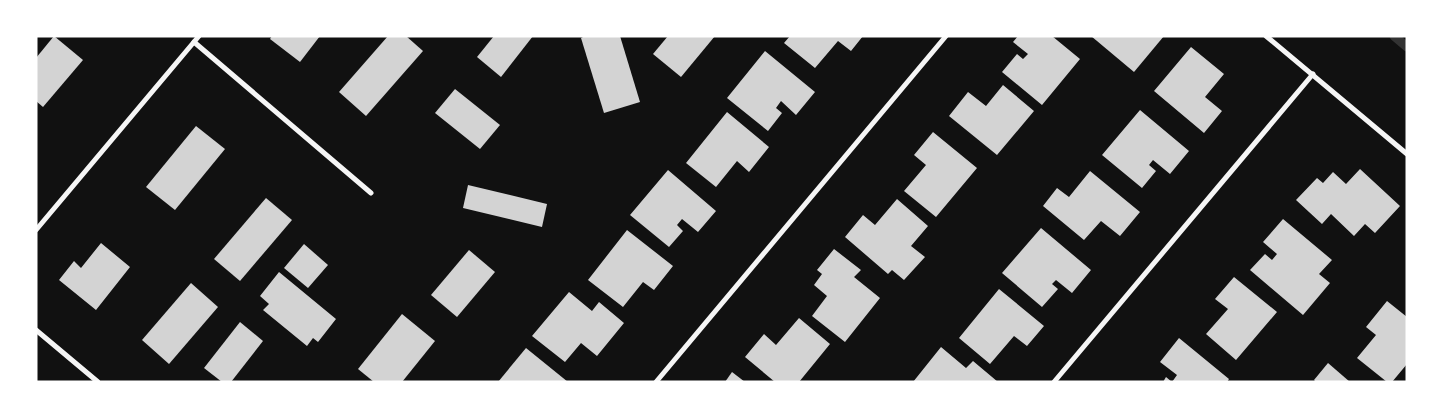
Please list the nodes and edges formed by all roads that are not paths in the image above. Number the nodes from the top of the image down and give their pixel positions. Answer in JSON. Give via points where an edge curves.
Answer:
{"nodes":[{"id":1,"x":199,"y":36,"type":"edge"},
{"id":2,"x":946,"y":36,"type":"edge"},
{"id":3,"x":1266,"y":36,"type":"edge"},
{"id":4,"x":194,"y":42,"type":"junction"},
{"id":5,"x":1313,"y":74,"type":"junction"},
{"id":6,"x":1407,"y":154,"type":"edge"},
{"id":7,"x":371,"y":192,"type":"dead end"},
{"id":8,"x":36,"y":230,"type":"edge"},
{"id":9,"x":36,"y":330,"type":"edge"},
{"id":10,"x":98,"y":382,"type":"edge"},
{"id":11,"x":656,"y":382,"type":"edge"},
{"id":12,"x":1054,"y":382,"type":"edge"}],
"edges":[{"from":1,"to":4,"type":"street"},
{"from":2,"to":11,"type":"street"},
{"from":3,"to":5,"type":"street"},
{"from":4,"to":7,"type":"street"},
{"from":4,"to":8,"type":"street"},
{"from":5,"to":6,"type":"street"},
{"from":5,"to":12,"type":"street"},
{"from":9,"to":10,"type":"street"}]}
